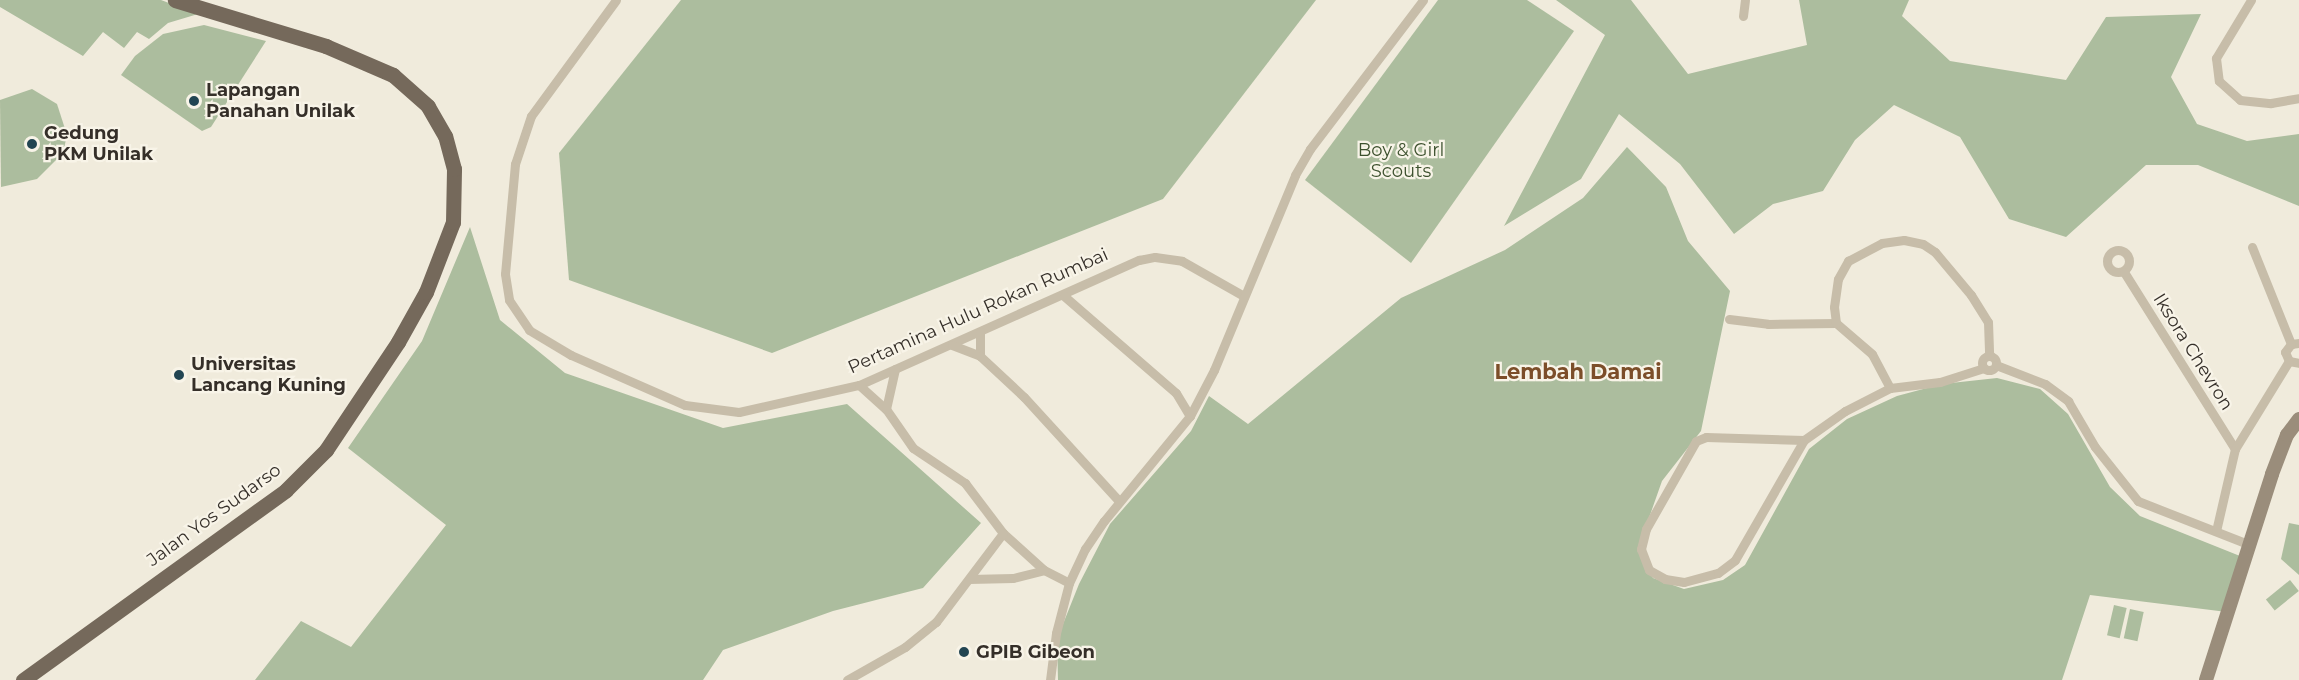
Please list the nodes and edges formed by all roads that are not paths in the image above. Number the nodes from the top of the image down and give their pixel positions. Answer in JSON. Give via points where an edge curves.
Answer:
{"nodes":[{"id":1,"x":175,"y":0,"type":"edge"},
{"id":2,"x":616,"y":0,"type":"edge"},
{"id":3,"x":1423,"y":0,"type":"edge"},
{"id":4,"x":1745,"y":0,"type":"edge"},
{"id":5,"x":2251,"y":0,"type":"edge"},
{"id":6,"x":1743,"y":16,"type":"dead end"},
{"id":7,"x":2299,"y":98,"type":"edge"},
{"id":8,"x":2252,"y":248,"type":"dead end"},
{"id":9,"x":2124,"y":272,"type":"dead end"},
{"id":10,"x":1242,"y":295,"type":"junction"},
{"id":11,"x":1064,"y":297,"type":"junction"},
{"id":12,"x":1729,"y":319,"type":"dead end"},
{"id":13,"x":1836,"y":323,"type":"junction"},
{"id":14,"x":980,"y":332,"type":"junction"},
{"id":15,"x":2295,"y":344,"type":"edge"},
{"id":16,"x":952,"y":345,"type":"junction"},
{"id":17,"x":980,"y":356,"type":"junction"},
{"id":18,"x":1989,"y":356,"type":"junction"},
{"id":19,"x":2294,"y":362,"type":"edge"},
{"id":20,"x":1996,"y":365,"type":"junction"},
{"id":21,"x":1984,"y":368,"type":"junction"},
{"id":22,"x":895,"y":369,"type":"junction"},
{"id":23,"x":860,"y":385,"type":"junction"},
{"id":24,"x":1890,"y":388,"type":"junction"},
{"id":25,"x":886,"y":409,"type":"junction"},
{"id":26,"x":1190,"y":416,"type":"junction"},
{"id":27,"x":2299,"y":419,"type":"edge"},
{"id":28,"x":1804,"y":440,"type":"junction"},
{"id":29,"x":2235,"y":449,"type":"junction"},
{"id":30,"x":1119,"y":501,"type":"junction"},
{"id":31,"x":2216,"y":531,"type":"junction"},
{"id":32,"x":1002,"y":533,"type":"junction"},
{"id":33,"x":2250,"y":545,"type":"junction"},
{"id":34,"x":1044,"y":570,"type":"junction"},
{"id":35,"x":969,"y":579,"type":"junction"},
{"id":36,"x":1069,"y":583,"type":"junction"},
{"id":37,"x":23,"y":680,"type":"edge"},
{"id":38,"x":847,"y":680,"type":"edge"},
{"id":39,"x":1050,"y":680,"type":"edge"},
{"id":40,"x":2206,"y":680,"type":"edge"}],
"edges":[{"from":1,"to":37,"type":"main road","name":"Jalan Yos Sudarso","via":[[326,46],[369,63],[406,86],[438,121],[450,151],[456,189],[453,222],[426,292],[398,342],[354,413],[320,457],[285,490]]},
{"from":2,"to":23,"type":"street","name":"Pertamina Hulu Rokan Rumbai","via":[[531,116],[519,145],[506,274],[509,300],[516,313],[529,330],[571,355],[685,405],[712,411],[739,412]]},
{"from":3,"to":10,"type":"street","via":[[1310,149],[1282,201]]},
{"from":4,"to":6,"type":"street"},
{"from":5,"to":7,"type":"street","via":[[2216,58],[2219,81],[2240,100],[2271,103]]},
{"from":8,"to":15,"type":"street"},
{"from":9,"to":29,"type":"street","name":"Iksora Chevron"},
{"from":10,"to":11,"type":"street","name":"Pertamina Hulu Rokan Rumbai","via":[[1182,261],[1155,257],[1126,265]]},
{"from":10,"to":26,"type":"street","via":[[1214,370]]},
{"from":11,"to":14,"type":"street","name":"Pertamina Hulu Rokan Rumbai"},
{"from":11,"to":26,"type":"street","via":[[1176,393]]},
{"from":12,"to":13,"type":"street","via":[[1768,324]]},
{"from":13,"to":18,"type":"street","via":[[1838,279],[1848,261],[1882,243],[1904,240],[1923,244],[1949,267],[1988,322]]},
{"from":13,"to":24,"type":"street","via":[[1872,354]]},
{"from":14,"to":16,"type":"street","name":"Pertamina Hulu Rokan Rumbai"},
{"from":14,"to":17,"type":"street"},
{"from":15,"to":19,"type":"street","via":[[2285,352]]},
{"from":16,"to":17,"type":"street"},
{"from":16,"to":22,"type":"street","name":"Pertamina Hulu Rokan Rumbai"},
{"from":17,"to":30,"type":"street","via":[[1052,425]]},
{"from":18,"to":20,"type":"street"},
{"from":18,"to":21,"type":"street","via":[[1983,360]]},
{"from":19,"to":29,"type":"street"},
{"from":20,"to":21,"type":"street","via":[[1990,370]]},
{"from":20,"to":31,"type":"street","via":[[2045,384],[2068,401],[2131,496],[2154,509]]},
{"from":21,"to":24,"type":"street","via":[[1940,382]]},
{"from":22,"to":23,"type":"street","name":"Pertamina Hulu Rokan Rumbai"},
{"from":22,"to":25,"type":"street"},
{"from":23,"to":25,"type":"street"},
{"from":24,"to":28,"type":"street","via":[[1845,411]]},
{"from":25,"to":32,"type":"street","via":[[913,448],[965,483]]},
{"from":26,"to":30,"type":"street"},
{"from":27,"to":33,"type":"street","via":[[2287,435]]},
{"from":28,"to":28,"type":"street","via":[[1727,568],[1684,582],[1665,579],[1649,570],[1641,549],[1646,530],[1696,441],[1717,437]]},
{"from":29,"to":31,"type":"street"},
{"from":30,"to":36,"type":"street","via":[[1085,549]]},
{"from":31,"to":33,"type":"street"},
{"from":32,"to":34,"type":"street"},
{"from":32,"to":35,"type":"street"},
{"from":33,"to":40,"type":"street"},
{"from":34,"to":35,"type":"street","via":[[1014,578]]},
{"from":34,"to":36,"type":"street"},
{"from":35,"to":38,"type":"street","via":[[936,622],[905,647]]},
{"from":36,"to":39,"type":"street","via":[[1056,633]]}]}
